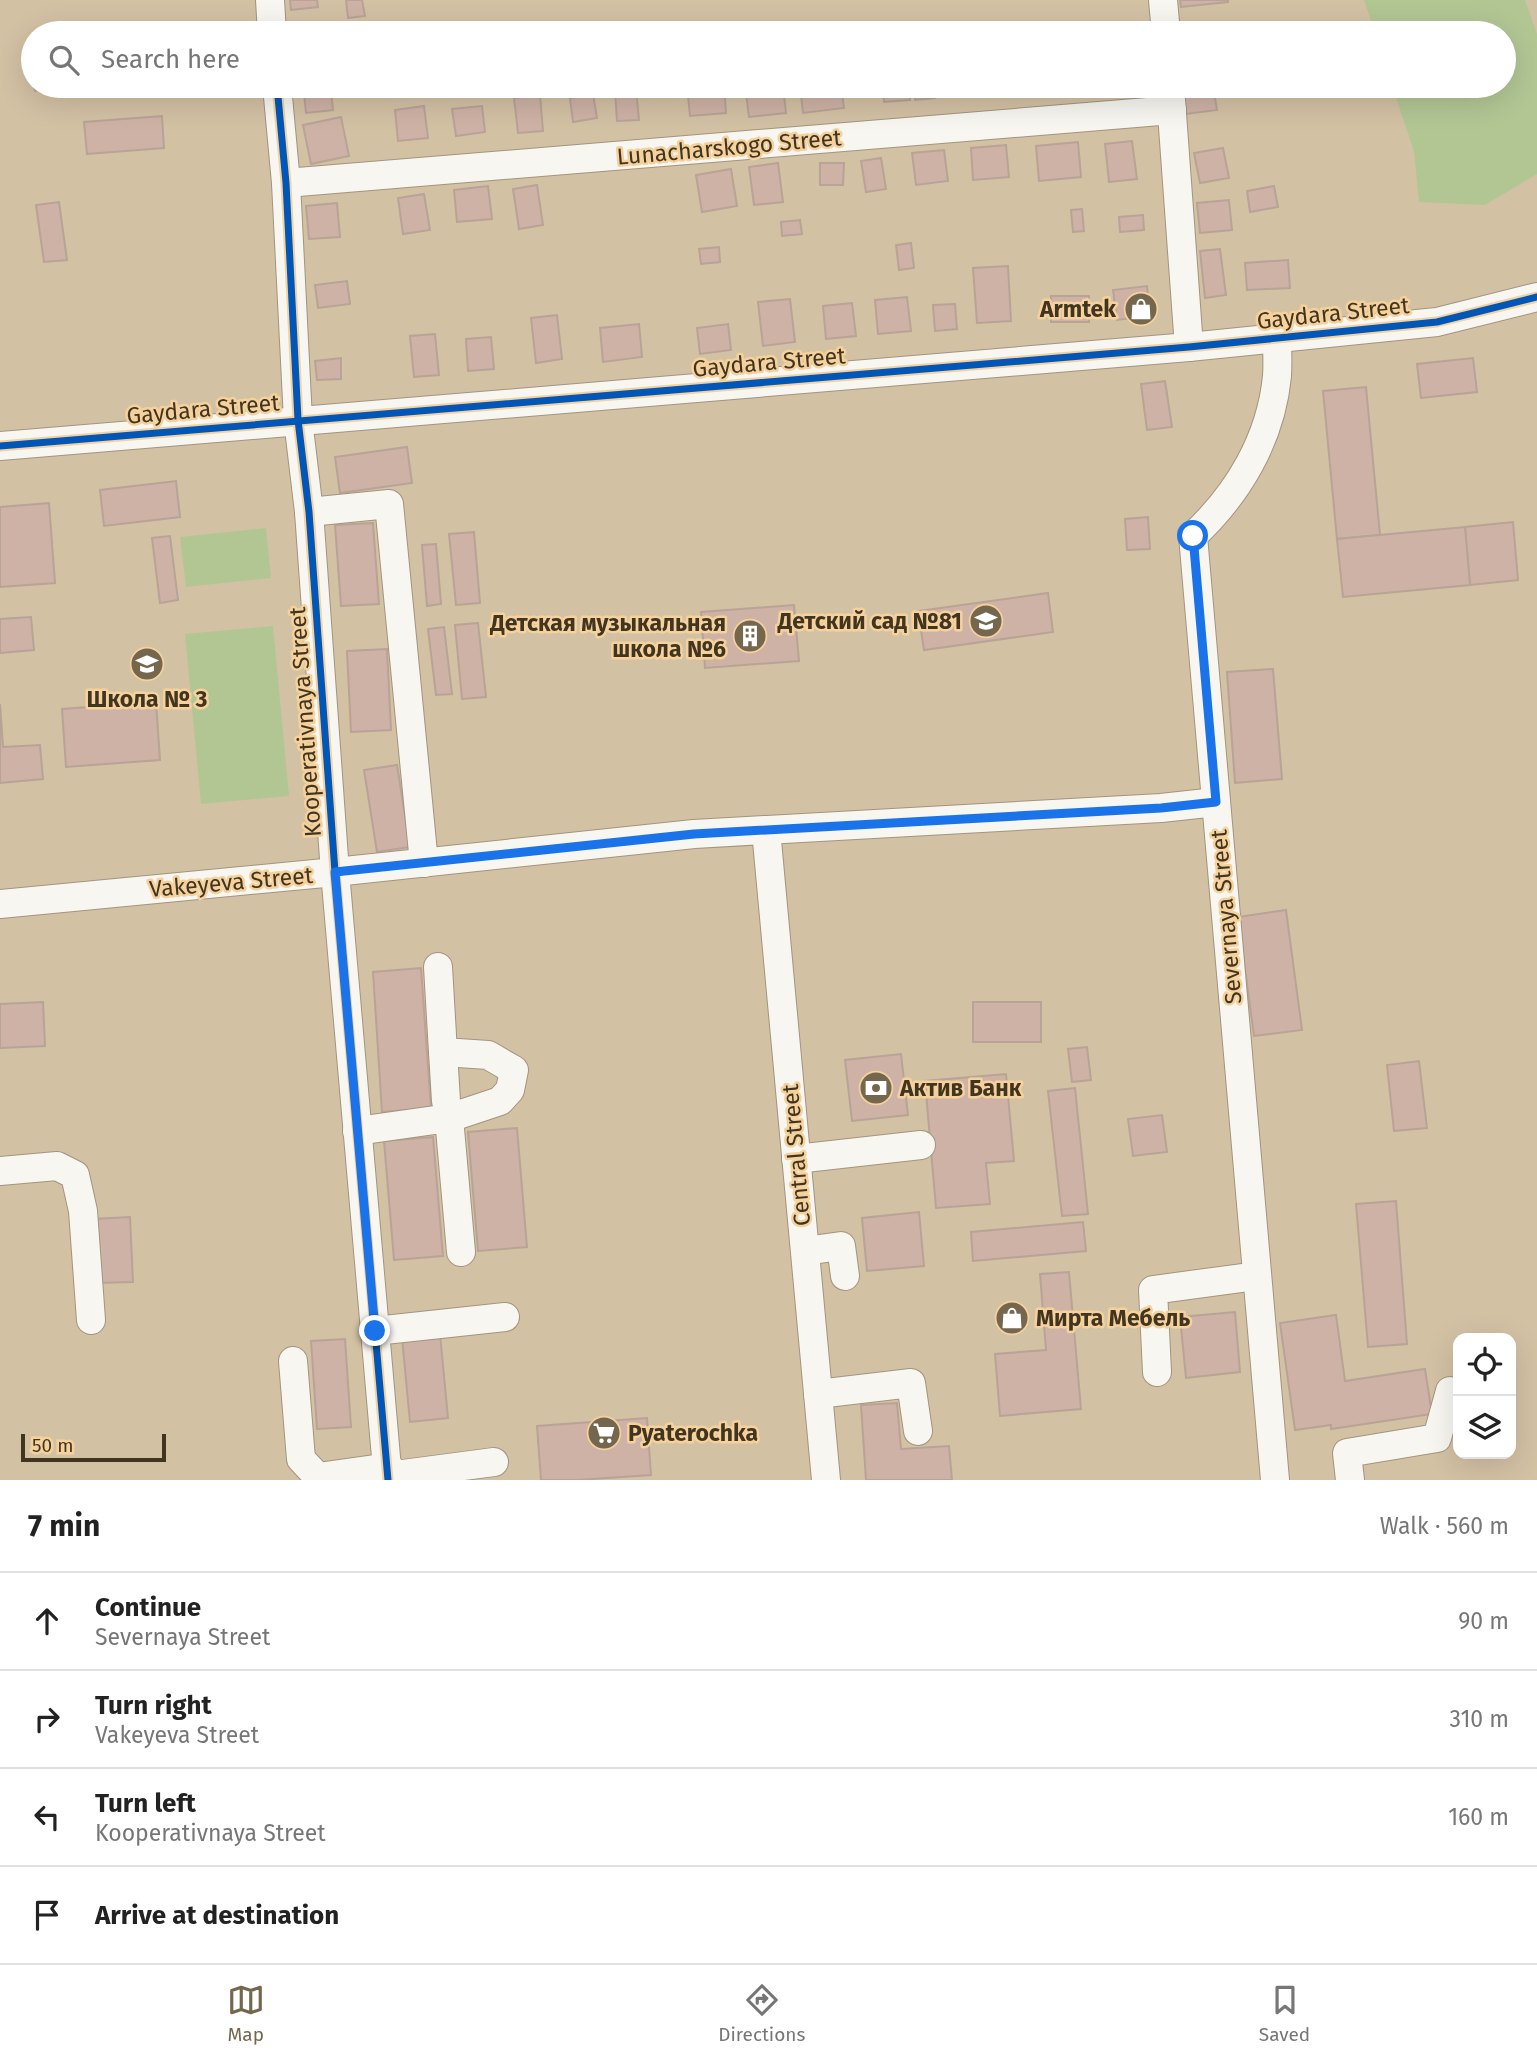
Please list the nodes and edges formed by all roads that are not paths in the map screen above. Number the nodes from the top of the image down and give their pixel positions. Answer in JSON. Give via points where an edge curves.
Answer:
{"nodes":[{"id":1,"x":270,"y":0,"type":"edge"},
{"id":2,"x":1163,"y":0,"type":"edge"},
{"id":3,"x":271,"y":21,"type":"edge"},
{"id":4,"x":1165,"y":21,"type":"edge"},
{"id":5,"x":278,"y":98,"type":"edge"},
{"id":6,"x":1171,"y":98,"type":"edge"},
{"id":7,"x":285,"y":183,"type":"junction"},
{"id":8,"x":1537,"y":297,"type":"edge"},
{"id":9,"x":1277,"y":338,"type":"junction"},
{"id":10,"x":1189,"y":347,"type":"junction"},
{"id":11,"x":298,"y":420,"type":"junction"},
{"id":12,"x":0,"y":446,"type":"edge"},
{"id":13,"x":309,"y":512,"type":"junction"},
{"id":14,"x":1216,"y":802,"type":"junction"},
{"id":15,"x":766,"y":830,"type":"junction"},
{"id":16,"x":424,"y":863,"type":"junction"},
{"id":17,"x":335,"y":872,"type":"junction"},
{"id":18,"x":0,"y":904,"type":"edge"},
{"id":19,"x":438,"y":967,"type":"dead end"},
{"id":20,"x":443,"y":1052,"type":"junction"},
{"id":21,"x":447,"y":1109,"type":"junction"},
{"id":22,"x":358,"y":1130,"type":"junction"},
{"id":23,"x":921,"y":1145,"type":"dead end"},
{"id":24,"x":796,"y":1159,"type":"junction"},
{"id":25,"x":0,"y":1171,"type":"edge"},
{"id":26,"x":805,"y":1251,"type":"junction"},
{"id":27,"x":461,"y":1252,"type":"dead end"},
{"id":28,"x":845,"y":1276,"type":"dead end"},
{"id":29,"x":1257,"y":1276,"type":"junction"},
{"id":30,"x":505,"y":1317,"type":"dead end"},
{"id":31,"x":91,"y":1320,"type":"dead end"},
{"id":32,"x":375,"y":1331,"type":"junction"},
{"id":33,"x":293,"y":1360,"type":"dead end"},
{"id":34,"x":1157,"y":1371,"type":"dead end"},
{"id":35,"x":1450,"y":1391,"type":"dead end"},
{"id":36,"x":818,"y":1394,"type":"junction"},
{"id":37,"x":918,"y":1431,"type":"dead end"},
{"id":38,"x":494,"y":1462,"type":"dead end"},
{"id":39,"x":388,"y":1474,"type":"edge"},
{"id":40,"x":826,"y":1480,"type":"edge"},
{"id":41,"x":1275,"y":1480,"type":"edge"},
{"id":42,"x":1350,"y":1480,"type":"edge"}],
"edges":[{"from":1,"to":3,"type":"street"},
{"from":2,"to":4,"type":"street"},
{"from":5,"to":7,"type":"street","name":"Kooperativnaya Street"},
{"from":6,"to":7,"type":"street","name":"Lunacharskogo Street"},
{"from":6,"to":10,"type":"street"},
{"from":7,"to":11,"type":"street","name":"Kooperativnaya Street"},
{"from":8,"to":9,"type":"street","name":"Gaydara Street","via":[[1437,322]]},
{"from":9,"to":10,"type":"street","name":"Gaydara Street"},
{"from":9,"to":14,"type":"street","name":"Severnaya Street","via":[[1274,394],[1261,444],[1220,508],[1193,536]]},
{"from":10,"to":11,"type":"street","name":"Gaydara Street"},
{"from":11,"to":12,"type":"street","name":"Gaydara Street"},
{"from":11,"to":13,"type":"street","name":"Kooperativnaya Street"},
{"from":13,"to":16,"type":"street","via":[[390,503]]},
{"from":13,"to":17,"type":"street","name":"Kooperativnaya Street"},
{"from":14,"to":15,"type":"street","name":"Vakeyeva Street"},
{"from":14,"to":29,"type":"street","name":"Severnaya Street"},
{"from":15,"to":16,"type":"street","name":"Vakeyeva Street"},
{"from":15,"to":24,"type":"street","name":"Central Street"},
{"from":16,"to":17,"type":"street","name":"Vakeyeva Street"},
{"from":17,"to":18,"type":"street","name":"Vakeyeva Street"},
{"from":17,"to":22,"type":"street","name":"Kooperativnaya Street"},
{"from":19,"to":20,"type":"street"},
{"from":20,"to":21,"type":"street"},
{"from":20,"to":21,"type":"street","via":[[488,1055],[514,1070],[510,1090],[500,1101]]},
{"from":21,"to":22,"type":"street"},
{"from":21,"to":27,"type":"street"},
{"from":22,"to":32,"type":"street","name":"Kooperativnaya Street"},
{"from":23,"to":24,"type":"street","via":[[885,1137]]},
{"from":24,"to":26,"type":"street","name":"Central Street"},
{"from":25,"to":31,"type":"street","via":[[57,1166],[75,1175],[83,1210]]},
{"from":26,"to":28,"type":"street","via":[[839,1236]]},
{"from":26,"to":36,"type":"street","name":"Central Street"},
{"from":29,"to":34,"type":"street","via":[[1153,1290]]},
{"from":29,"to":41,"type":"street","name":"Severnaya Street"},
{"from":30,"to":32,"type":"street"},
{"from":32,"to":39,"type":"street","name":"Kooperativnaya Street"},
{"from":33,"to":39,"type":"street","via":[[301,1459],[318,1477]]},
{"from":35,"to":42,"type":"street","via":[[1437,1438],[1347,1452]]},
{"from":36,"to":37,"type":"street","via":[[911,1383]]},
{"from":36,"to":40,"type":"street","name":"Central Street"},
{"from":38,"to":39,"type":"street"}]}
